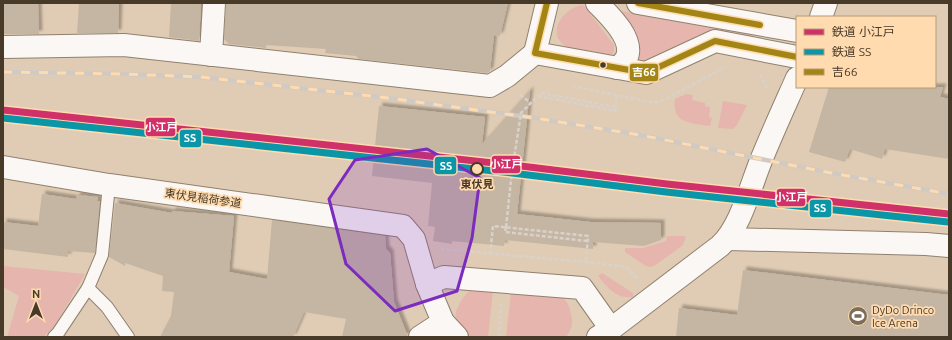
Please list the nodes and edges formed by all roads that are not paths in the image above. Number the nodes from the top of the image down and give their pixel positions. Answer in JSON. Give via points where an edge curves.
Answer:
{"nodes":[{"id":1,"x":214,"y":3,"type":"edge"},
{"id":2,"x":547,"y":3,"type":"edge"},
{"id":3,"x":597,"y":3,"type":"edge"},
{"id":4,"x":638,"y":3,"type":"edge"},
{"id":5,"x":826,"y":3,"type":"edge"},
{"id":6,"x":821,"y":16,"type":"edge"},
{"id":7,"x":796,"y":31,"type":"edge"},
{"id":8,"x":3,"y":47,"type":"edge"},
{"id":9,"x":535,"y":52,"type":"junction"},
{"id":10,"x":211,"y":55,"type":"junction"},
{"id":11,"x":796,"y":57,"type":"edge"},
{"id":12,"x":617,"y":68,"type":"junction"},
{"id":13,"x":796,"y":80,"type":"edge"},
{"id":14,"x":3,"y":167,"type":"edge"},
{"id":15,"x":109,"y":186,"type":"junction"},
{"id":16,"x":728,"y":239,"type":"junction"},
{"id":17,"x":949,"y":246,"type":"edge"},
{"id":18,"x":426,"y":284,"type":"junction"},
{"id":19,"x":88,"y":288,"type":"junction"},
{"id":20,"x":450,"y":330,"type":"edge"},
{"id":21,"x":605,"y":333,"type":"edge"},
{"id":22,"x":54,"y":337,"type":"edge"},
{"id":23,"x":128,"y":337,"type":"edge"},
{"id":24,"x":420,"y":337,"type":"edge"}],
"edges":[{"from":1,"to":10,"type":"street"},
{"from":2,"to":9,"type":"street"},
{"from":3,"to":12,"type":"street","via":[[628,42],[626,59]]},
{"from":4,"to":7,"type":"street"},
{"from":5,"to":6,"type":"street"},
{"from":8,"to":10,"type":"street","via":[[124,45]]},
{"from":9,"to":10,"type":"street","via":[[507,76],[490,86]]},
{"from":9,"to":12,"type":"street"},
{"from":11,"to":12,"type":"street","via":[[715,40],[646,73]]},
{"from":13,"to":16,"type":"street"},
{"from":14,"to":15,"type":"street","name":"東伏見稲荷参道"},
{"from":15,"to":18,"type":"street","name":"東伏見稲荷参道","via":[[403,226],[414,239]]},
{"from":15,"to":19,"type":"lane","via":[[102,255]]},
{"from":16,"to":17,"type":"street"},
{"from":16,"to":21,"type":"street"},
{"from":18,"to":20,"type":"street"},
{"from":18,"to":21,"type":"street","via":[[444,277],[582,288]]},
{"from":19,"to":22,"type":"lane"},
{"from":19,"to":23,"type":"lane","via":[[107,307]]},
{"from":20,"to":24,"type":"street"}]}
